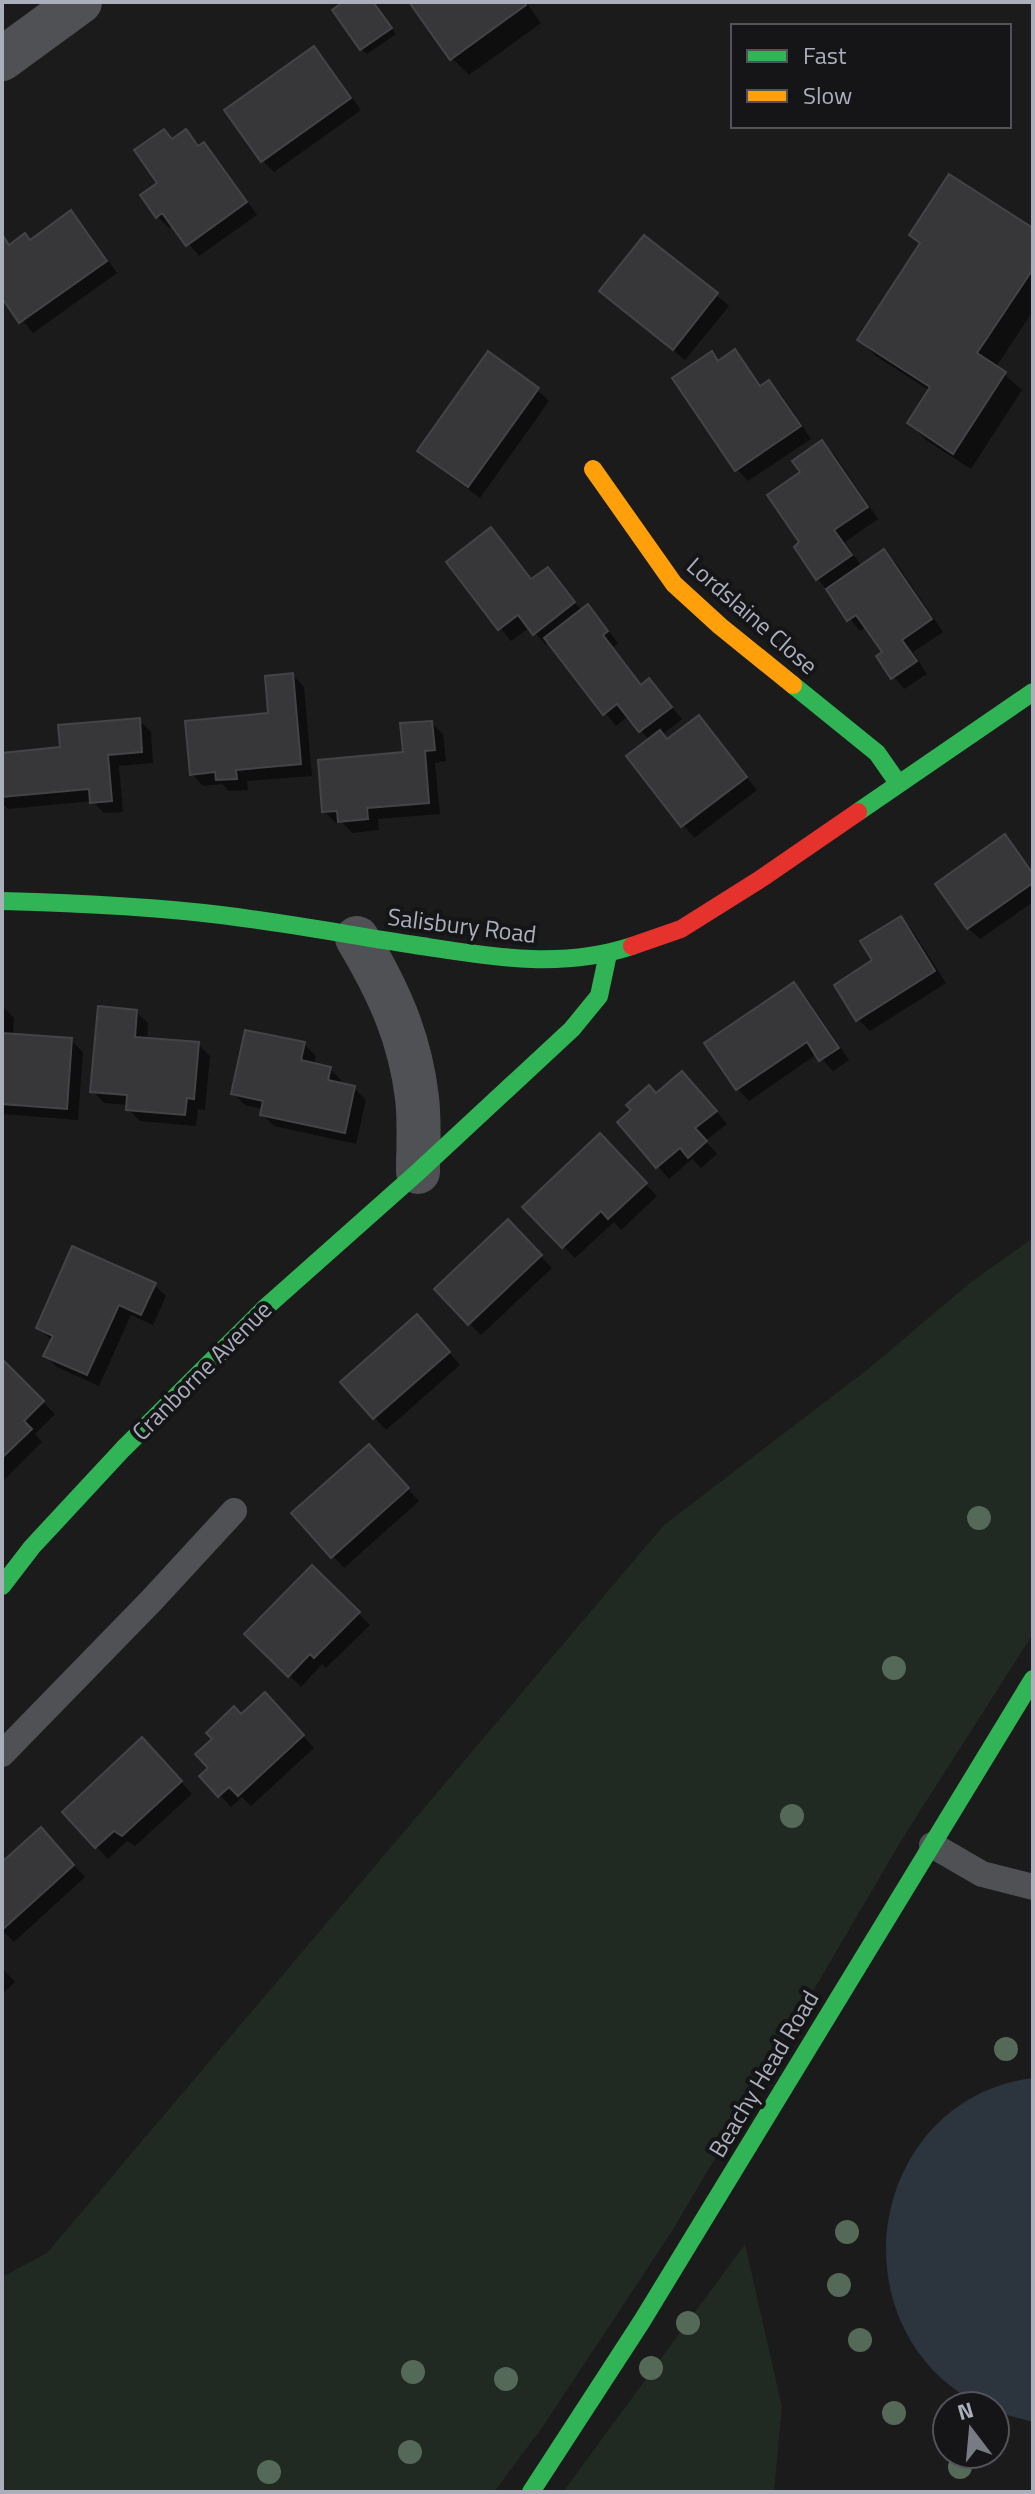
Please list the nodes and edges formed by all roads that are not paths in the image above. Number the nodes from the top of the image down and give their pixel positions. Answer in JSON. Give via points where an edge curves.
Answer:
{"nodes":[{"id":1,"x":80,"y":2,"type":"edge"},
{"id":2,"x":2,"y":59,"type":"edge"},
{"id":3,"x":593,"y":469,"type":"dead end"},
{"id":4,"x":1033,"y":692,"type":"edge"},
{"id":5,"x":898,"y":783,"type":"junction"},
{"id":6,"x":2,"y":901,"type":"edge"},
{"id":7,"x":357,"y":938,"type":"junction"},
{"id":8,"x":608,"y":954,"type":"junction"},
{"id":9,"x":418,"y":1172,"type":"junction"},
{"id":10,"x":234,"y":1511,"type":"dead end"},
{"id":11,"x":2,"y":1586,"type":"edge"},
{"id":12,"x":1033,"y":1679,"type":"edge"},
{"id":13,"x":2,"y":1754,"type":"edge"},
{"id":14,"x":932,"y":1845,"type":"junction"},
{"id":15,"x":1033,"y":1887,"type":"edge"},
{"id":16,"x":531,"y":2492,"type":"edge"}],
"edges":[{"from":1,"to":2,"type":"street"},
{"from":3,"to":5,"type":"street","name":"Lordslaine Close","via":[[674,584],[877,753]]},
{"from":4,"to":5,"type":"street","name":"Salisbury Road"},
{"from":5,"to":8,"type":"street","name":"Salisbury Road","via":[[681,929]]},
{"from":6,"to":7,"type":"street","name":"Salisbury Road","via":[[221,915]]},
{"from":7,"to":8,"type":"street","name":"Salisbury Road","via":[[499,958],[553,961]]},
{"from":7,"to":9,"type":"street","via":[[385,986],[406,1038],[418,1100]]},
{"from":8,"to":9,"type":"street","name":"Cranborne Avenue","via":[[599,996],[572,1029]]},
{"from":9,"to":11,"type":"street","name":"Cranborne Avenue","via":[[265,1308],[133,1438]]},
{"from":10,"to":13,"type":"lane"},
{"from":12,"to":14,"type":"street","name":"Beachy Head Road"},
{"from":14,"to":15,"type":"lane","via":[[982,1874]]},
{"from":14,"to":16,"type":"street","name":"Beachy Head Road","via":[[642,2321]]}]}
